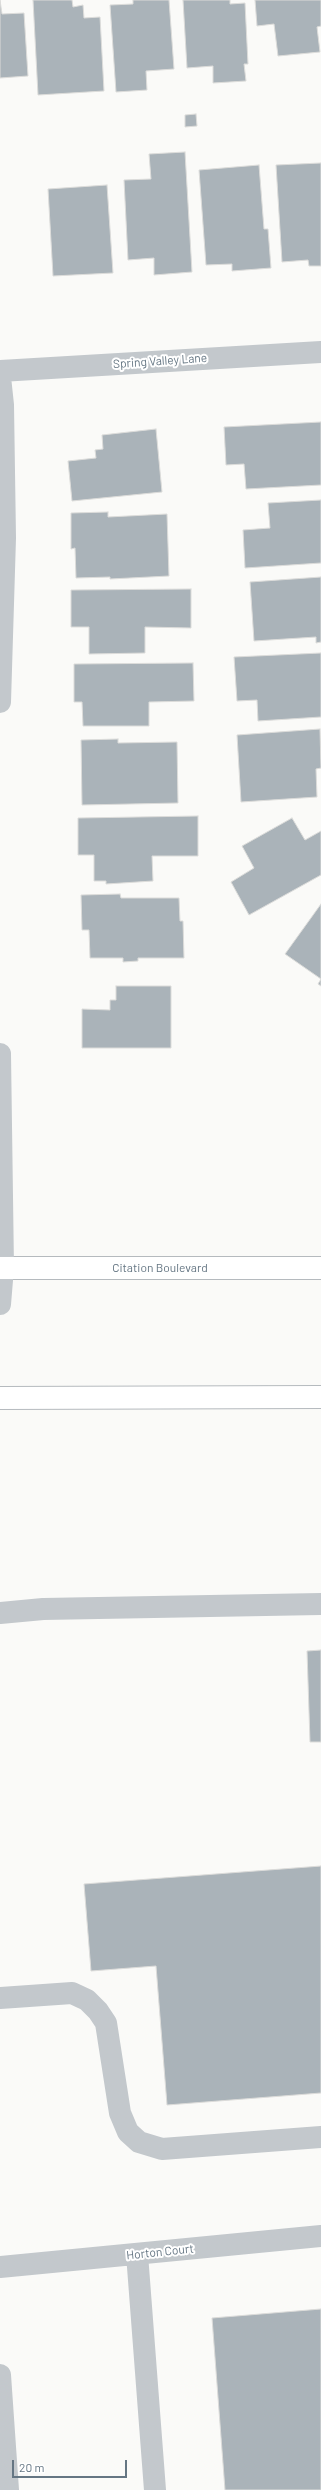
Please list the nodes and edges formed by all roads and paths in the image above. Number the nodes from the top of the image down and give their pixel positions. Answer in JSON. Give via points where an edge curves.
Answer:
{"nodes":[{"id":1,"x":321,"y":352,"type":"edge"},
{"id":2,"x":0,"y":371,"type":"edge"},
{"id":3,"x":0,"y":377,"type":"edge"},
{"id":4,"x":0,"y":702,"type":"edge"},
{"id":5,"x":0,"y":1054,"type":"edge"},
{"id":6,"x":2,"y":1268,"type":"edge"},
{"id":7,"x":321,"y":1268,"type":"edge"},
{"id":8,"x":0,"y":1304,"type":"edge"},
{"id":9,"x":321,"y":1397,"type":"edge"},
{"id":10,"x":0,"y":1398,"type":"edge"},
{"id":11,"x":321,"y":1604,"type":"edge"},
{"id":12,"x":0,"y":1613,"type":"edge"},
{"id":13,"x":0,"y":1998,"type":"edge"},
{"id":14,"x":321,"y":2137,"type":"edge"},
{"id":15,"x":321,"y":2236,"type":"edge"},
{"id":16,"x":138,"y":2254,"type":"junction"},
{"id":17,"x":0,"y":2268,"type":"edge"},
{"id":18,"x":0,"y":2376,"type":"edge"},
{"id":19,"x":8,"y":2490,"type":"edge"},
{"id":20,"x":155,"y":2490,"type":"edge"}],
"edges":[{"from":1,"to":2,"type":"street","name":"Spring Valley Lane"},
{"from":3,"to":4,"type":"street","via":[[4,405],[5,538]]},
{"from":5,"to":6,"type":"street"},
{"from":6,"to":7,"type":"main road","name":"Citation Boulevard"},
{"from":6,"to":8,"type":"street"},
{"from":9,"to":10,"type":"main road"},
{"from":11,"to":12,"type":"street","via":[[43,1609]]},
{"from":13,"to":14,"type":"street","via":[[72,1993],[87,2000],[98,2011],[106,2023],[120,2113],[128,2132],[139,2142],[162,2149]]},
{"from":15,"to":16,"type":"street","name":"Horton Court"},
{"from":16,"to":17,"type":"street","name":"Horton Court"},
{"from":16,"to":20,"type":"street"},
{"from":18,"to":19,"type":"street"}]}
